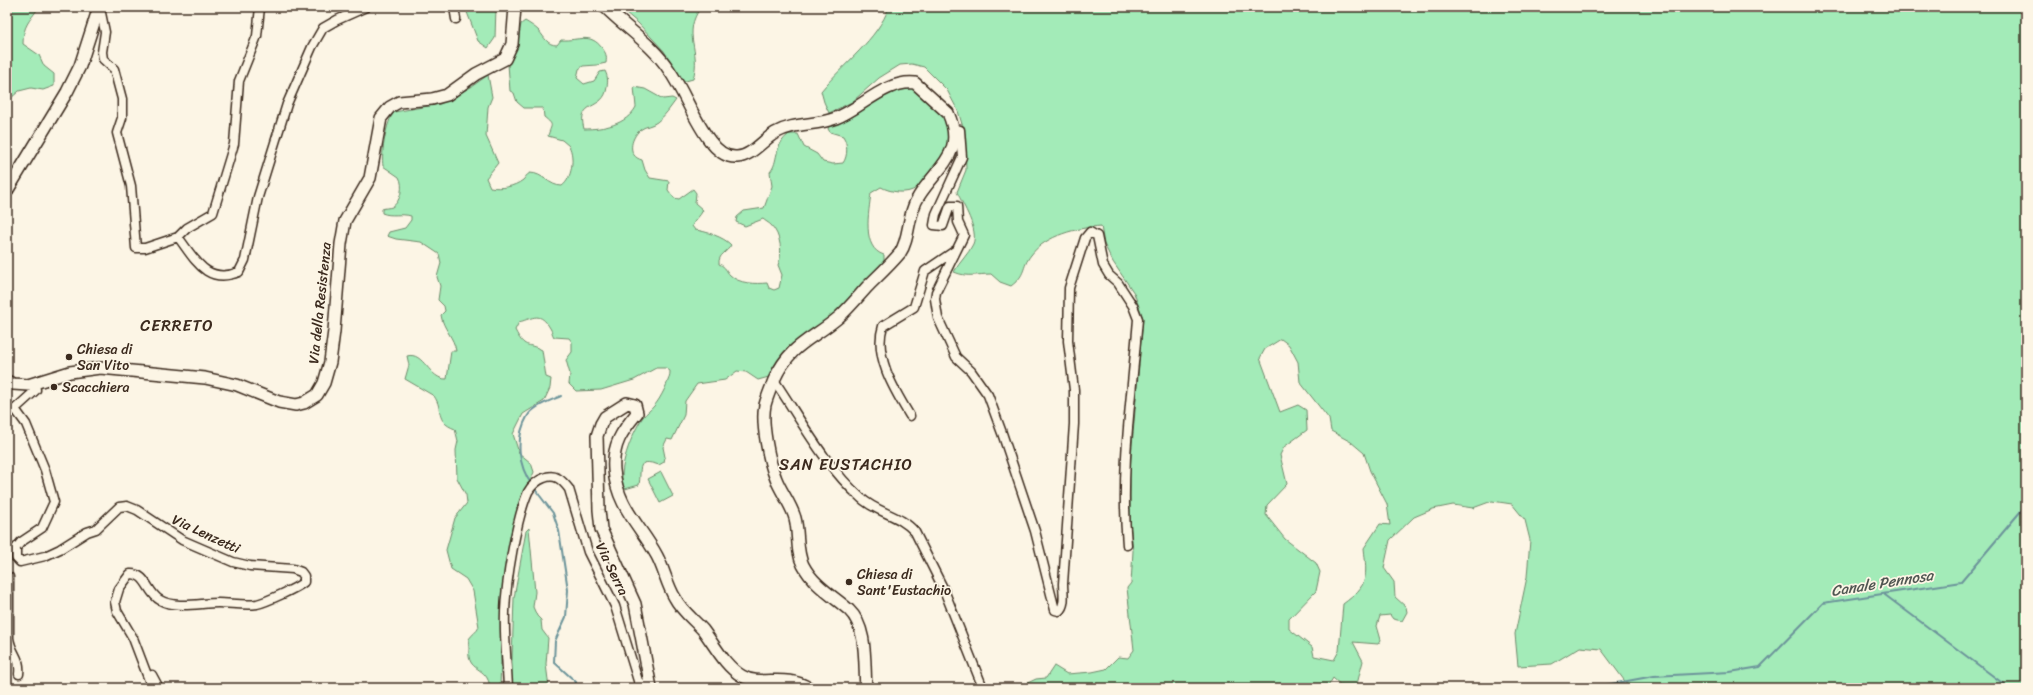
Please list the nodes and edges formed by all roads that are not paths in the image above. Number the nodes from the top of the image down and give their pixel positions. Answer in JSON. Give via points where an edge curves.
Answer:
{"nodes":[{"id":1,"x":99,"y":7,"type":"edge"},
{"id":2,"x":260,"y":7,"type":"edge"},
{"id":3,"x":366,"y":7,"type":"edge"},
{"id":4,"x":454,"y":7,"type":"edge"},
{"id":5,"x":515,"y":7,"type":"edge"},
{"id":6,"x":605,"y":7,"type":"edge"},
{"id":7,"x":456,"y":19,"type":"dead end"},
{"id":8,"x":954,"y":129,"type":"junction"},
{"id":9,"x":7,"y":191,"type":"edge"},
{"id":10,"x":178,"y":236,"type":"junction"},
{"id":11,"x":959,"y":249,"type":"junction"},
{"id":12,"x":774,"y":380,"type":"junction"},
{"id":13,"x":7,"y":381,"type":"edge"},
{"id":14,"x":35,"y":383,"type":"junction"},
{"id":15,"x":11,"y":410,"type":"edge"},
{"id":16,"x":910,"y":416,"type":"dead end"},
{"id":17,"x":1127,"y":545,"type":"dead end"},
{"id":18,"x":9,"y":577,"type":"dead end"},
{"id":19,"x":133,"y":638,"type":"junction"},
{"id":20,"x":19,"y":674,"type":"dead end"},
{"id":21,"x":650,"y":686,"type":"edge"},
{"id":22,"x":152,"y":688,"type":"edge"},
{"id":23,"x":159,"y":688,"type":"edge"},
{"id":24,"x":508,"y":688,"type":"edge"},
{"id":25,"x":809,"y":688,"type":"edge"},
{"id":26,"x":866,"y":688,"type":"edge"},
{"id":27,"x":983,"y":688,"type":"edge"}],
"edges":[{"from":1,"to":9,"type":"street","via":[[80,66],[67,92]]},
{"from":1,"to":10,"type":"street","via":[[105,32],[102,59],[114,69],[122,99],[122,118],[117,133],[131,186],[136,248],[145,248]]},
{"from":2,"to":10,"type":"street","via":[[257,36],[239,81],[234,144],[213,213]]},
{"from":3,"to":10,"type":"street","via":[[323,28],[312,47],[287,104],[258,197],[245,260],[239,272],[229,276],[203,270]]},
{"from":4,"to":7,"type":"street"},
{"from":5,"to":14,"type":"street","name":"Via della Resistenza","via":[[512,44],[505,59],[476,74],[447,95],[398,102],[381,118],[370,178],[345,221],[330,362],[324,383],[317,395],[296,405],[279,402],[236,385],[205,378],[100,368],[70,372]]},
{"from":6,"to":8,"type":"street","via":[[648,46],[669,70],[699,126],[714,147],[724,154],[736,157],[746,155],[778,131],[836,118],[886,89],[909,82],[915,82],[948,113]]},
{"from":8,"to":11,"type":"street","via":[[960,130],[962,157],[936,214],[934,225],[943,226],[950,206],[957,206],[958,222],[964,235]]},
{"from":8,"to":12,"type":"street","via":[[952,154],[917,199],[900,252],[839,316],[785,359]]},
{"from":11,"to":16,"type":"street","via":[[925,271],[914,307],[883,326],[880,334],[880,348],[893,388]]},
{"from":11,"to":17,"type":"street","via":[[936,292],[938,318],[956,357],[971,371],[988,395],[1035,531],[1055,610],[1059,611],[1064,603],[1063,584],[1074,424],[1074,390],[1068,341],[1069,288],[1085,238],[1090,232],[1097,236],[1103,265],[1133,306],[1138,319],[1125,474],[1124,512]]},
{"from":12,"to":26,"type":"street","via":[[765,406],[764,418],[776,479],[795,518],[802,564],[822,590],[850,611],[857,623],[863,643]]},
{"from":12,"to":27,"type":"street","via":[[844,482],[863,500],[878,510],[897,517],[916,532],[952,608]]},
{"from":13,"to":14,"type":"street","name":"Via della Resistenza","via":[[13,384]]},
{"from":14,"to":15,"type":"street","via":[[36,390]]},
{"from":15,"to":19,"type":"street","name":"Via Lenzetti","via":[[26,424],[45,470],[54,502],[42,528],[16,548],[16,558],[20,562],[45,556],[60,549],[96,529],[120,507],[127,506],[182,540],[233,562],[250,566],[293,569],[304,576],[304,582],[298,587],[256,604],[187,604],[159,600],[144,579],[130,574],[119,589],[115,602],[117,612]]},
{"from":18,"to":20,"type":"street","via":[[9,638],[20,664]]},
{"from":19,"to":22,"type":"street","name":"Via Lenzetti"},
{"from":19,"to":23,"type":"street","via":[[139,641]]},
{"from":21,"to":24,"type":"street","name":"Via Serra","via":[[639,684],[615,606],[588,552],[569,489],[562,480],[547,476],[538,480],[529,490],[516,539],[505,611]]},
{"from":21,"to":25,"type":"street","via":[[635,604],[601,529],[599,510],[597,436],[605,417],[627,404],[635,405],[637,413],[620,434],[615,446],[614,472],[628,514],[657,556],[675,599],[732,669],[744,677],[752,680],[800,682]]}]}
